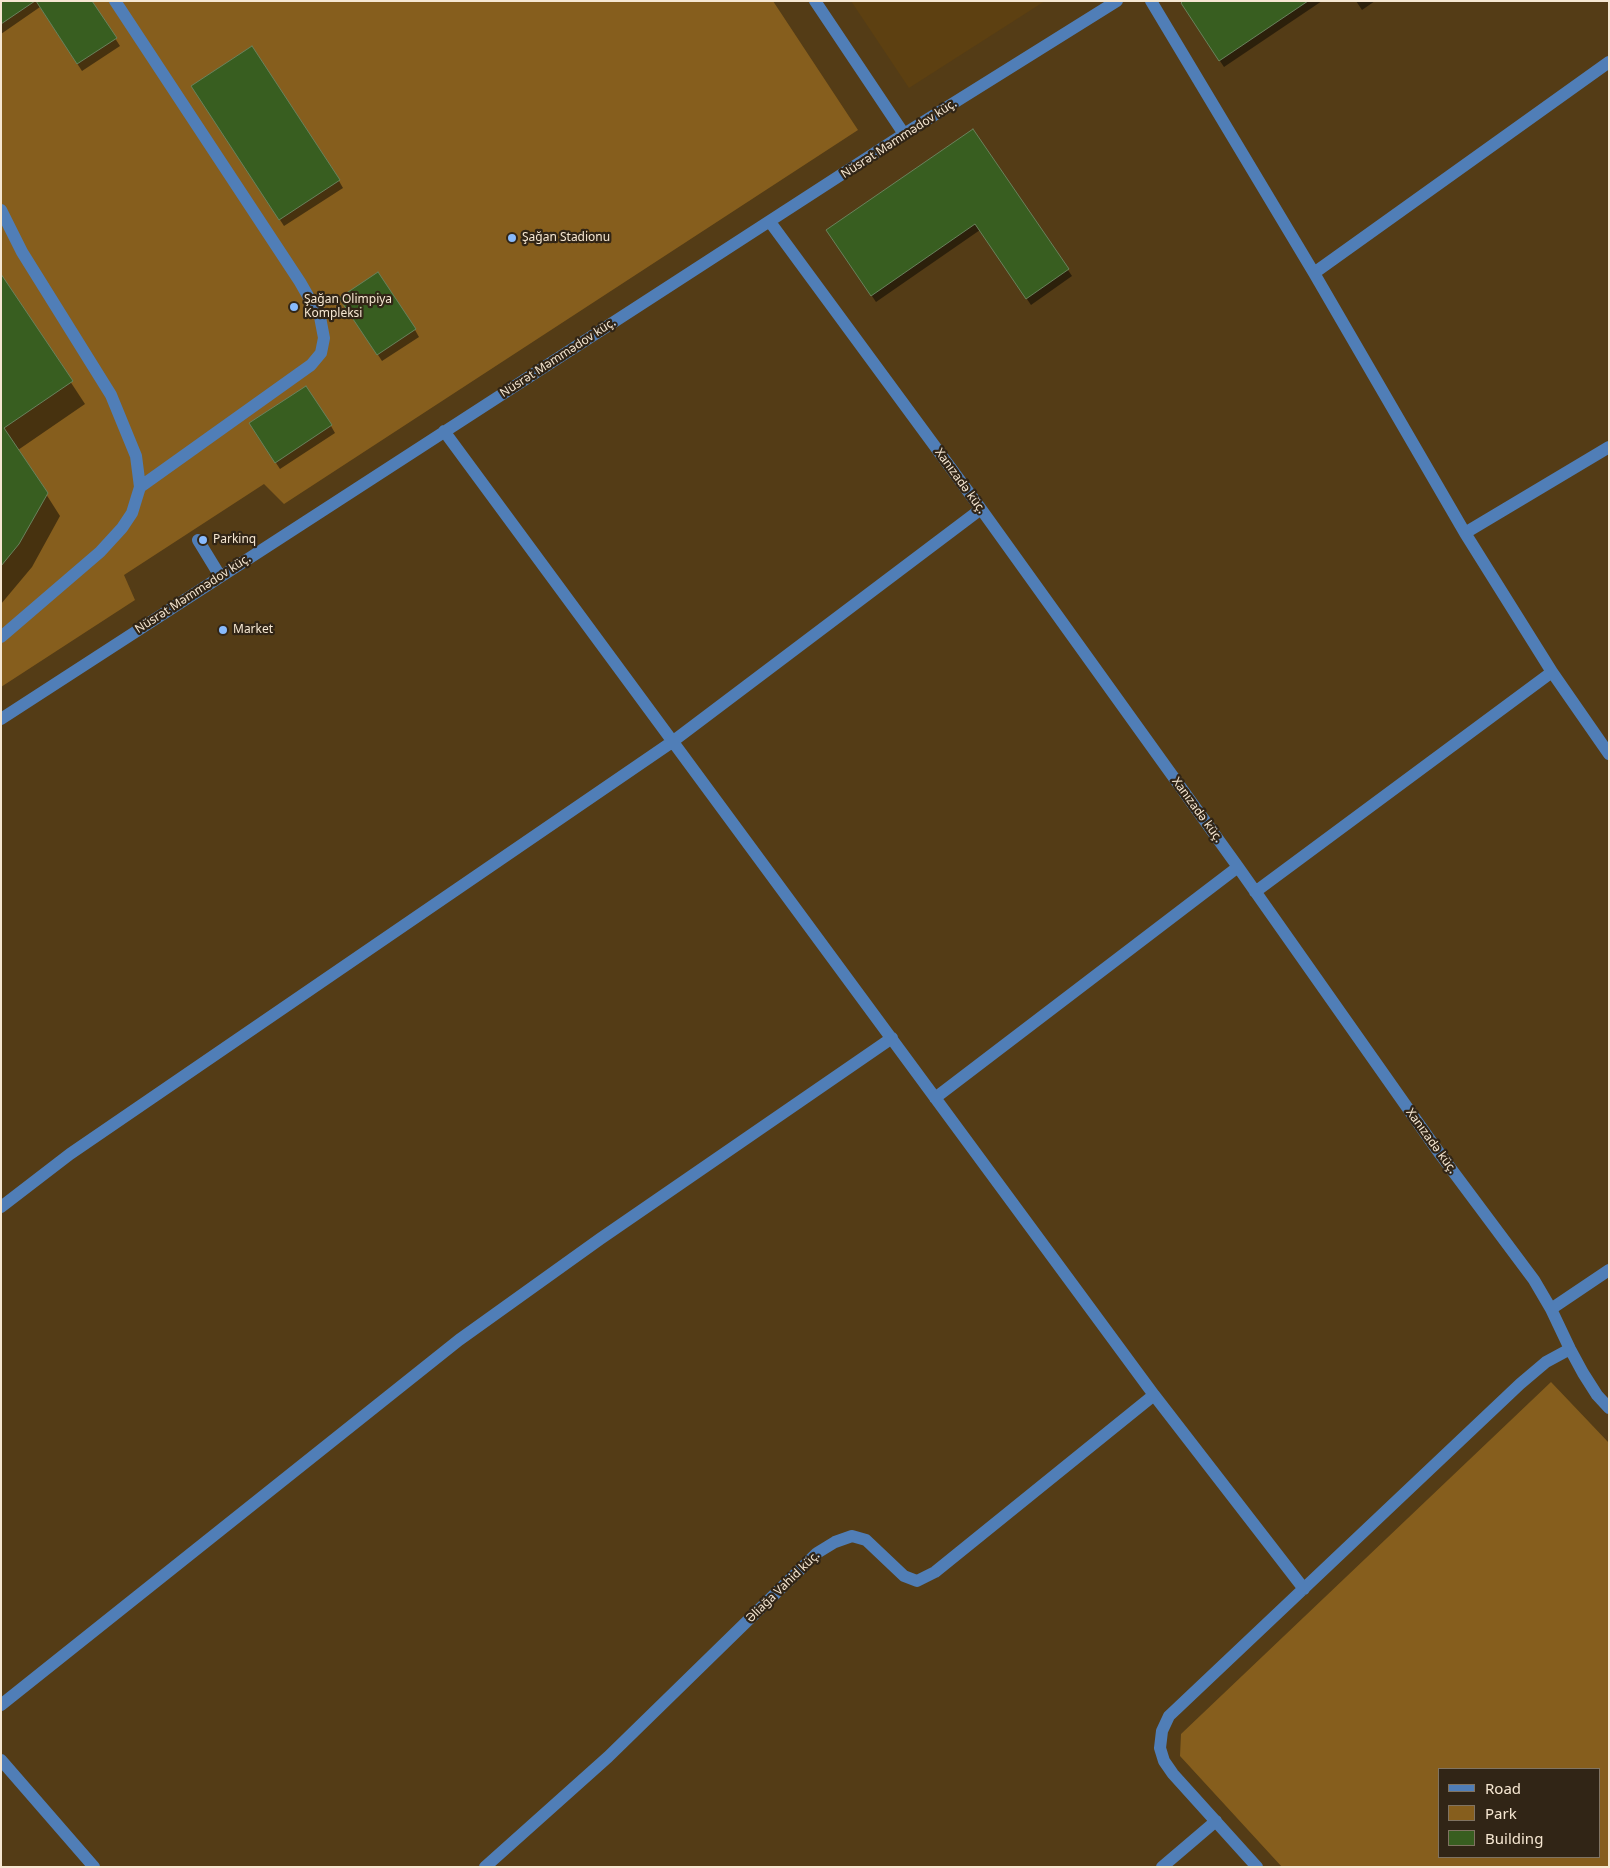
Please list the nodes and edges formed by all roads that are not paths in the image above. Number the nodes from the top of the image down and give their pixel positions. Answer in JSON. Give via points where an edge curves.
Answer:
{"nodes":[{"id":1,"x":115,"y":1,"type":"edge"},
{"id":2,"x":816,"y":1,"type":"edge"},
{"id":3,"x":1117,"y":1,"type":"edge"},
{"id":4,"x":1151,"y":1,"type":"edge"},
{"id":5,"x":1609,"y":62,"type":"edge"},
{"id":6,"x":904,"y":134,"type":"junction"},
{"id":7,"x":1,"y":210,"type":"edge"},
{"id":8,"x":770,"y":222,"type":"junction"},
{"id":9,"x":1314,"y":273,"type":"junction"},
{"id":10,"x":444,"y":431,"type":"junction"},
{"id":11,"x":1609,"y":447,"type":"edge"},
{"id":12,"x":140,"y":487,"type":"junction"},
{"id":13,"x":980,"y":509,"type":"junction"},
{"id":14,"x":1465,"y":533,"type":"junction"},
{"id":15,"x":198,"y":540,"type":"dead end"},
{"id":16,"x":220,"y":576,"type":"junction"},
{"id":17,"x":1,"y":637,"type":"edge"},
{"id":18,"x":1552,"y":672,"type":"junction"},
{"id":19,"x":2,"y":715,"type":"edge"},
{"id":20,"x":672,"y":742,"type":"junction"},
{"id":21,"x":1609,"y":754,"type":"edge"},
{"id":22,"x":1238,"y":867,"type":"junction"},
{"id":23,"x":1255,"y":892,"type":"junction"},
{"id":24,"x":892,"y":1038,"type":"junction"},
{"id":25,"x":935,"y":1098,"type":"junction"},
{"id":26,"x":1,"y":1207,"type":"edge"},
{"id":27,"x":1609,"y":1270,"type":"edge"},
{"id":28,"x":1552,"y":1309,"type":"junction"},
{"id":29,"x":1570,"y":1349,"type":"junction"},
{"id":30,"x":1154,"y":1395,"type":"junction"},
{"id":31,"x":1609,"y":1408,"type":"edge"},
{"id":32,"x":1304,"y":1589,"type":"junction"},
{"id":33,"x":1,"y":1705,"type":"edge"},
{"id":34,"x":1,"y":1760,"type":"edge"},
{"id":35,"x":1216,"y":1821,"type":"junction"},
{"id":36,"x":94,"y":1867,"type":"edge"},
{"id":37,"x":485,"y":1867,"type":"edge"},
{"id":38,"x":1162,"y":1867,"type":"edge"},
{"id":39,"x":1257,"y":1867,"type":"edge"}],
"edges":[{"from":1,"to":12,"type":"street","via":[[300,282],[320,317],[324,338],[321,353],[311,364]]},
{"from":2,"to":6,"type":"street"},
{"from":3,"to":6,"type":"street","name":"Nüsrət Məmmədov küç."},
{"from":4,"to":9,"type":"street"},
{"from":5,"to":9,"type":"street"},
{"from":6,"to":8,"type":"street","name":"Nüsrət Məmmədov küç."},
{"from":7,"to":12,"type":"street","via":[[22,252],[111,395],[136,456]]},
{"from":8,"to":10,"type":"street","name":"Nüsrət Məmmədov küç."},
{"from":8,"to":13,"type":"street","name":"Xanızadə küç."},
{"from":9,"to":14,"type":"street"},
{"from":10,"to":16,"type":"street","name":"Nüsrət Məmmədov küç."},
{"from":10,"to":20,"type":"street"},
{"from":11,"to":14,"type":"street"},
{"from":12,"to":17,"type":"street","via":[[132,513],[100,552]]},
{"from":13,"to":20,"type":"street"},
{"from":13,"to":22,"type":"street","name":"Xanızadə küç."},
{"from":14,"to":18,"type":"street"},
{"from":15,"to":16,"type":"street"},
{"from":16,"to":19,"type":"street","name":"Nüsrət Məmmədov küç."},
{"from":18,"to":21,"type":"street"},
{"from":18,"to":23,"type":"street"},
{"from":20,"to":24,"type":"street"},
{"from":20,"to":26,"type":"street","via":[[70,1154]]},
{"from":22,"to":23,"type":"street","name":"Xanızadə küç."},
{"from":22,"to":25,"type":"street"},
{"from":23,"to":28,"type":"street","name":"Xanızadə küç."},
{"from":24,"to":25,"type":"street"},
{"from":24,"to":33,"type":"street","via":[[459,1340]]},
{"from":25,"to":30,"type":"street"},
{"from":27,"to":28,"type":"street"},
{"from":28,"to":29,"type":"street","name":"Xanızadə küç."},
{"from":29,"to":31,"type":"street","name":"Xanızadə küç.","via":[[1597,1395]]},
{"from":29,"to":32,"type":"street","via":[[1546,1362],[1520,1384]]},
{"from":30,"to":32,"type":"street"},
{"from":30,"to":37,"type":"street","name":"Əliağa Vahid küç.","via":[[935,1572],[917,1580],[904,1576],[866,1540],[852,1536],[817,1554],[608,1757]]},
{"from":32,"to":35,"type":"street","via":[[1183,1702],[1169,1716],[1162,1731],[1160,1748],[1164,1761]]},
{"from":34,"to":36,"type":"street"},
{"from":35,"to":38,"type":"street"},
{"from":35,"to":39,"type":"street"}]}
